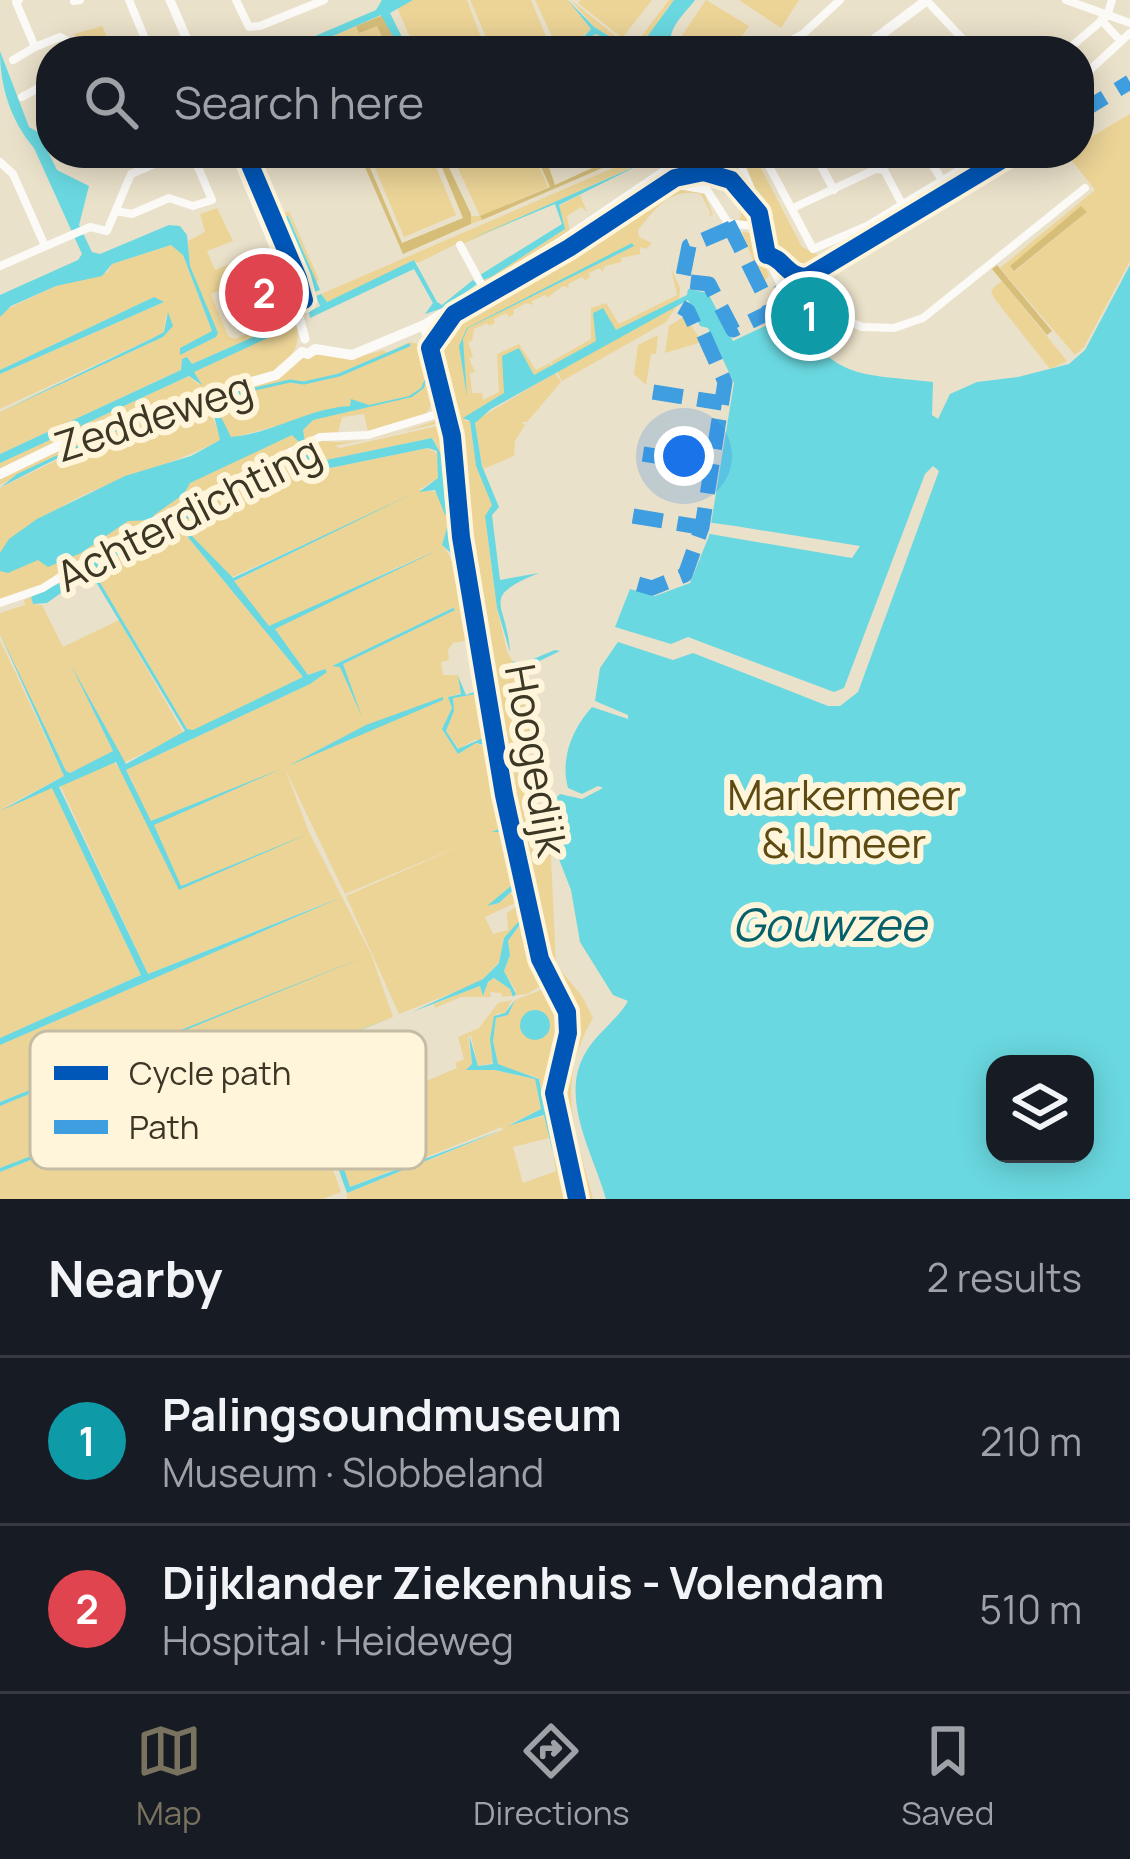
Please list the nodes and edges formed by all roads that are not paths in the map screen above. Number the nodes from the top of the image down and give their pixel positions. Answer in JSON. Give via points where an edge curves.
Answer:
{"nodes":[{"id":1,"x":129,"y":0,"type":"edge"},
{"id":2,"x":170,"y":0,"type":"edge"},
{"id":3,"x":236,"y":0,"type":"edge"},
{"id":4,"x":324,"y":0,"type":"edge"},
{"id":5,"x":840,"y":0,"type":"edge"},
{"id":6,"x":927,"y":0,"type":"edge"},
{"id":7,"x":1066,"y":0,"type":"edge"},
{"id":8,"x":1112,"y":0,"type":"edge"},
{"id":9,"x":14,"y":1,"type":"edge"},
{"id":10,"x":1078,"y":3,"type":"edge"},
{"id":11,"x":1104,"y":18,"type":"junction"},
{"id":12,"x":1130,"y":23,"type":"edge"},
{"id":13,"x":1130,"y":33,"type":"edge"},
{"id":14,"x":144,"y":36,"type":"edge"},
{"id":15,"x":186,"y":36,"type":"edge"},
{"id":16,"x":800,"y":36,"type":"edge"},
{"id":17,"x":879,"y":36,"type":"edge"},
{"id":18,"x":958,"y":36,"type":"edge"},
{"id":19,"x":1083,"y":36,"type":"edge"},
{"id":20,"x":1119,"y":40,"type":"junction"},
{"id":21,"x":35,"y":47,"type":"joint"},
{"id":22,"x":14,"y":60,"type":"dead end"},
{"id":23,"x":1094,"y":65,"type":"edge"},
{"id":24,"x":36,"y":89,"type":"edge"},
{"id":25,"x":22,"y":97,"type":"dead end"},
{"id":26,"x":0,"y":162,"type":"edge"},
{"id":27,"x":145,"y":168,"type":"edge"},
{"id":28,"x":198,"y":168,"type":"edge"},
{"id":29,"x":241,"y":168,"type":"edge"},
{"id":30,"x":670,"y":168,"type":"edge"},
{"id":31,"x":742,"y":168,"type":"edge"},
{"id":32,"x":770,"y":168,"type":"edge"},
{"id":33,"x":822,"y":168,"type":"edge"},
{"id":34,"x":935,"y":168,"type":"edge"},
{"id":35,"x":963,"y":168,"type":"dead end"},
{"id":36,"x":978,"y":168,"type":"edge"},
{"id":37,"x":876,"y":169,"type":"joint"},
{"id":38,"x":975,"y":170,"type":"dead end"},
{"id":39,"x":943,"y":180,"type":"junction"},
{"id":40,"x":1085,"y":188,"type":"dead end"},
{"id":41,"x":834,"y":190,"type":"junction"},
{"id":42,"x":902,"y":204,"type":"junction"},
{"id":43,"x":793,"y":208,"type":"junction"},
{"id":44,"x":116,"y":211,"type":"junction"},
{"id":45,"x":761,"y":227,"type":"junction"},
{"id":46,"x":564,"y":240,"type":"junction"},
{"id":47,"x":460,"y":245,"type":"dead end"},
{"id":48,"x":45,"y":246,"type":"junction"},
{"id":49,"x":766,"y":255,"type":"junction"},
{"id":50,"x":777,"y":260,"type":"dead end"},
{"id":51,"x":0,"y":266,"type":"edge"},
{"id":52,"x":484,"y":290,"type":"junction"},
{"id":53,"x":424,"y":326,"type":"junction"},
{"id":54,"x":308,"y":346,"type":"junction"},
{"id":55,"x":447,"y":411,"type":"junction"},
{"id":56,"x":0,"y":474,"type":"edge"},
{"id":57,"x":0,"y":603,"type":"edge"},
{"id":58,"x":577,"y":1199,"type":"edge"}],
"edges":[{"from":1,"to":14,"type":"street"},
{"from":2,"to":15,"type":"street"},
{"from":3,"to":4,"type":"street","via":[[249,27]]},
{"from":5,"to":16,"type":"street"},
{"from":6,"to":17,"type":"main road"},
{"from":6,"to":18,"type":"street"},
{"from":7,"to":10,"type":"street"},
{"from":8,"to":11,"type":"street"},
{"from":9,"to":21,"type":"street"},
{"from":10,"to":11,"type":"street"},
{"from":11,"to":12,"type":"street"},
{"from":11,"to":19,"type":"street"},
{"from":11,"to":20,"type":"street"},
{"from":13,"to":20,"type":"street"},
{"from":20,"to":23,"type":"street"},
{"from":21,"to":22,"type":"street"},
{"from":24,"to":25,"type":"street"},
{"from":26,"to":48,"type":"street"},
{"from":27,"to":44,"type":"street","via":[[130,176]]},
{"from":28,"to":44,"type":"street","via":[[212,200]]},
{"from":29,"to":54,"type":"street"},
{"from":30,"to":46,"type":"main road"},
{"from":31,"to":45,"type":"street"},
{"from":32,"to":43,"type":"street"},
{"from":33,"to":41,"type":"street"},
{"from":34,"to":39,"type":"street"},
{"from":35,"to":39,"type":"street"},
{"from":36,"to":38,"type":"street"},
{"from":37,"to":41,"type":"street"},
{"from":37,"to":42,"type":"street"},
{"from":39,"to":42,"type":"street"},
{"from":40,"to":49,"type":"street","via":[[904,326],[857,325],[793,298]]},
{"from":41,"to":43,"type":"street"},
{"from":42,"to":43,"type":"street","via":[[812,248]]},
{"from":44,"to":48,"type":"street","via":[[106,232],[94,226]]},
{"from":45,"to":46,"type":"street","via":[[728,224],[709,191],[667,182],[587,236]]},
{"from":45,"to":49,"type":"street"},
{"from":46,"to":52,"type":"main road"},
{"from":47,"to":52,"type":"street"},
{"from":48,"to":51,"type":"street"},
{"from":49,"to":50,"type":"street"},
{"from":52,"to":53,"type":"main road"},
{"from":53,"to":54,"type":"main road","via":[[352,355]]},
{"from":53,"to":55,"type":"street","name":"Hoogedijk"},
{"from":54,"to":56,"type":"main road","name":"Zeddeweg","via":[[276,375],[99,426]]},
{"from":55,"to":57,"type":"street","name":"Achterdichting","via":[[368,435],[316,439]]},
{"from":55,"to":58,"type":"street","name":"Hoogedijk","via":[[500,772],[540,959],[567,1012],[554,1099]]}]}
